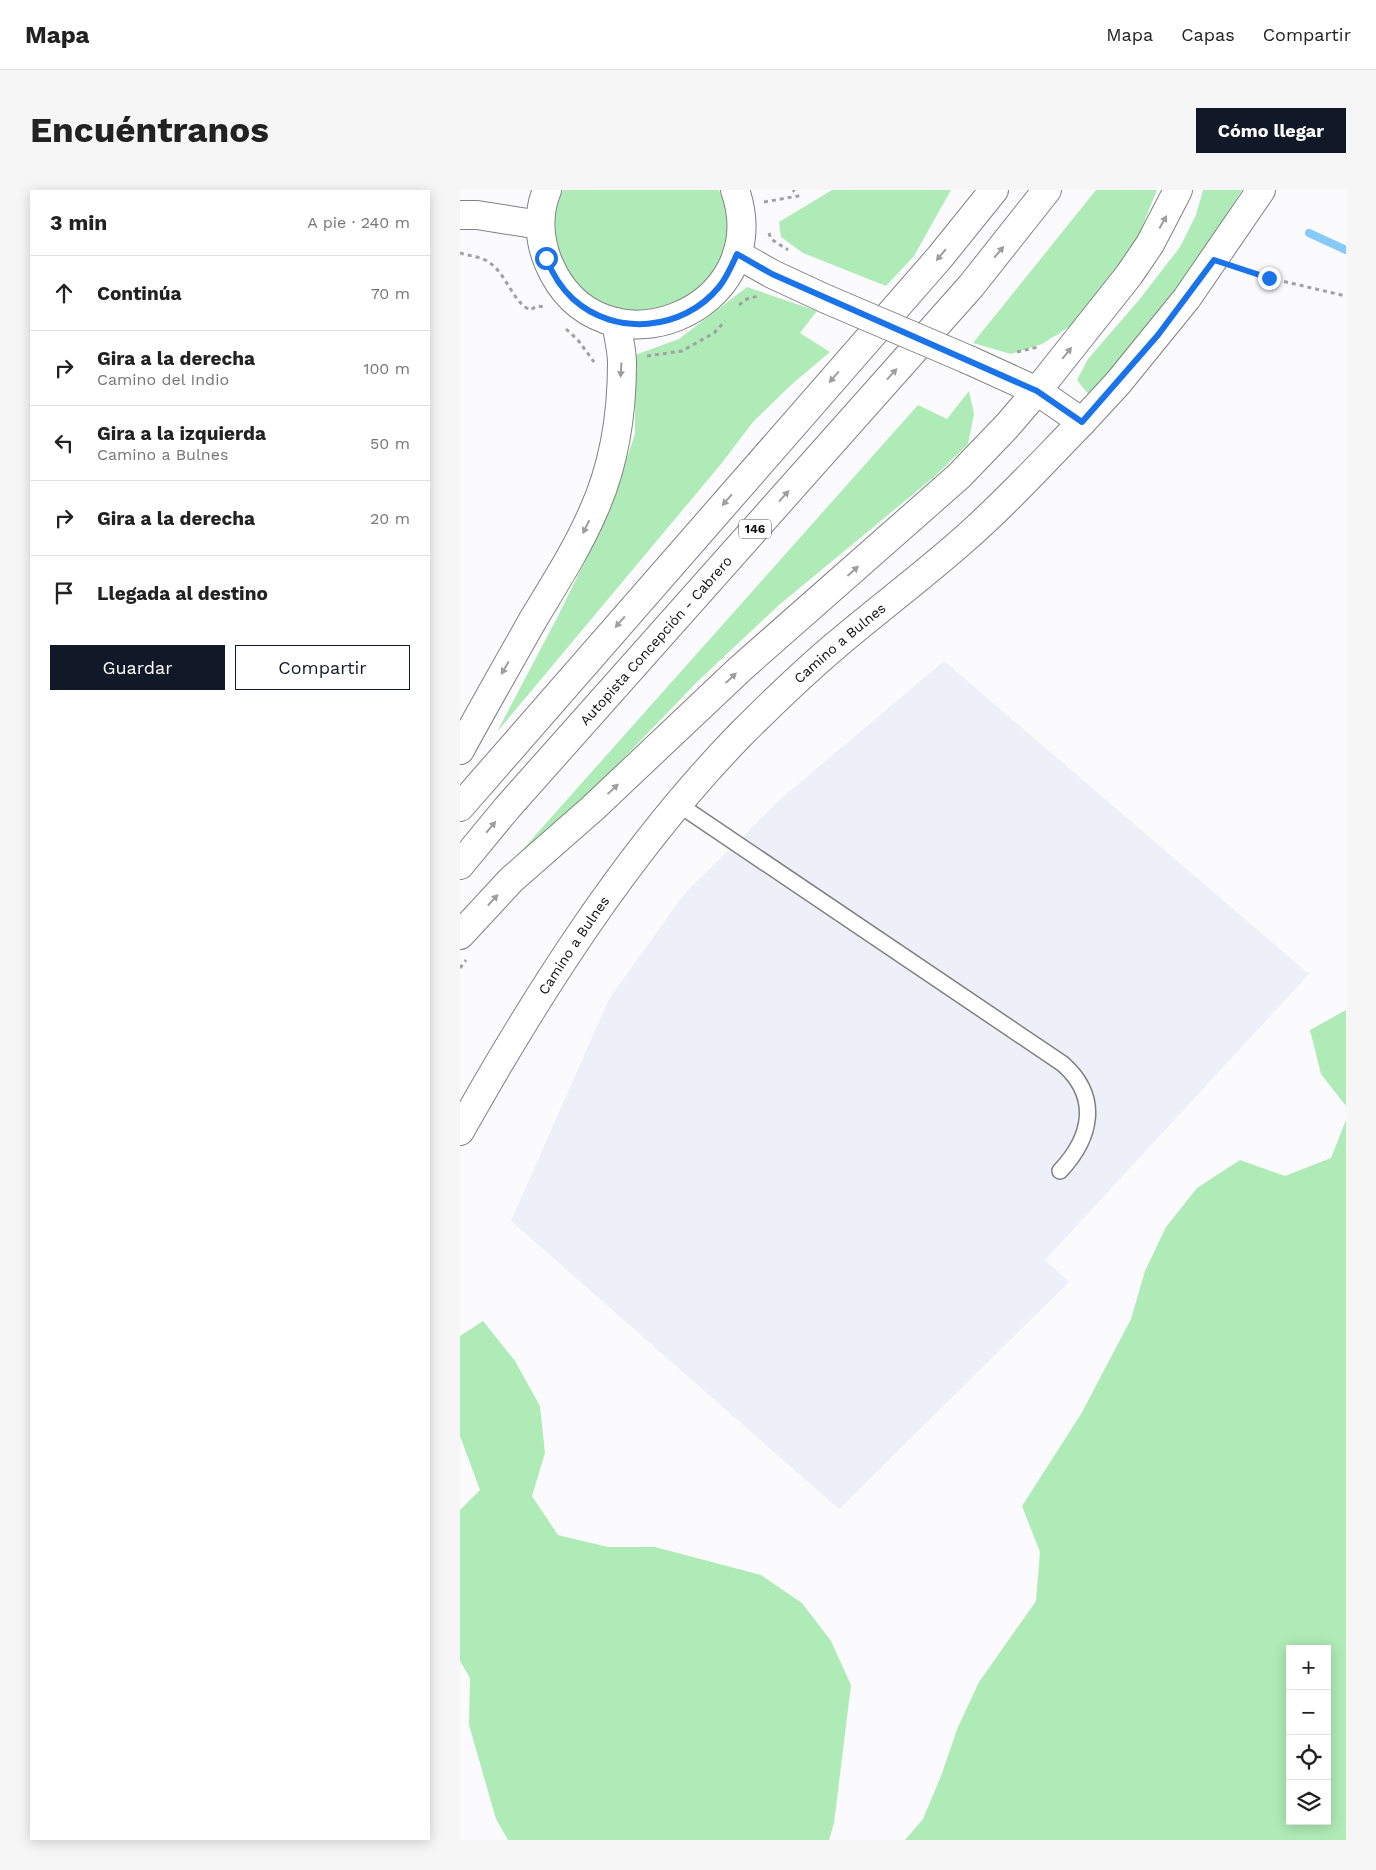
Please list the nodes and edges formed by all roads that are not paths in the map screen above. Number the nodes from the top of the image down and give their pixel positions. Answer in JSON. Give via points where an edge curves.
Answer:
{"nodes":[{"id":1,"x":547,"y":190,"type":"edge"},
{"id":2,"x":994,"y":190,"type":"edge"},
{"id":3,"x":1047,"y":190,"type":"edge"},
{"id":4,"x":1178,"y":190,"type":"edge"},
{"id":5,"x":1260,"y":190,"type":"edge"},
{"id":6,"x":746,"y":196,"type":"edge"},
{"id":7,"x":460,"y":215,"type":"edge"},
{"id":8,"x":540,"y":225,"type":"junction"},
{"id":9,"x":737,"y":254,"type":"junction"},
{"id":10,"x":616,"y":322,"type":"junction"},
{"id":11,"x":1037,"y":391,"type":"junction"},
{"id":12,"x":1082,"y":422,"type":"junction"},
{"id":13,"x":460,"y":750,"type":"edge"},
{"id":14,"x":678,"y":804,"type":"junction"},
{"id":15,"x":460,"y":807,"type":"edge"},
{"id":16,"x":460,"y":865,"type":"edge"},
{"id":17,"x":460,"y":935,"type":"edge"},
{"id":18,"x":460,"y":1130,"type":"edge"},
{"id":19,"x":1060,"y":1171,"type":"dead end"}],
"edges":[{"from":1,"to":8,"type":"main road"},
{"from":2,"to":15,"type":"main road","one_way":true,"via":[[940,257]]},
{"from":16,"to":3,"type":"main road","name":"Autopista Concepción - Cabrero","number":"146","one_way":true,"via":[[971,286]]},
{"from":11,"to":4,"type":"main road","one_way":true,"via":[[1129,275],[1150,244]]},
{"from":5,"to":12,"type":"main road","name":"Camino a Bulnes","via":[[1214,260],[1158,335]]},
{"from":6,"to":9,"type":"main road"},
{"from":7,"to":8,"type":"main road"},
{"from":8,"to":10,"type":"main road","via":[[546,258],[562,287],[586,309]]},
{"from":9,"to":10,"type":"main road","via":[[719,287],[690,312],[654,324]]},
{"from":9,"to":11,"type":"main road","bridge":true,"via":[[772,274]]},
{"from":10,"to":13,"type":"main road","one_way":true,"via":[[622,361],[621,388],[618,422],[605,482],[581,538]]},
{"from":11,"to":12,"type":"main road"},
{"from":17,"to":11,"type":"main road","one_way":true,"via":[[512,880],[740,668],[959,476]]},
{"from":12,"to":14,"type":"main road","name":"Camino a Bulnes","via":[[962,541],[796,680],[705,771]]},
{"from":14,"to":18,"type":"main road","name":"Camino a Bulnes","via":[[567,954]]},
{"from":14,"to":19,"type":"lane","via":[[1063,1064],[1080,1083],[1088,1110],[1087,1124],[1077,1150]]}]}
